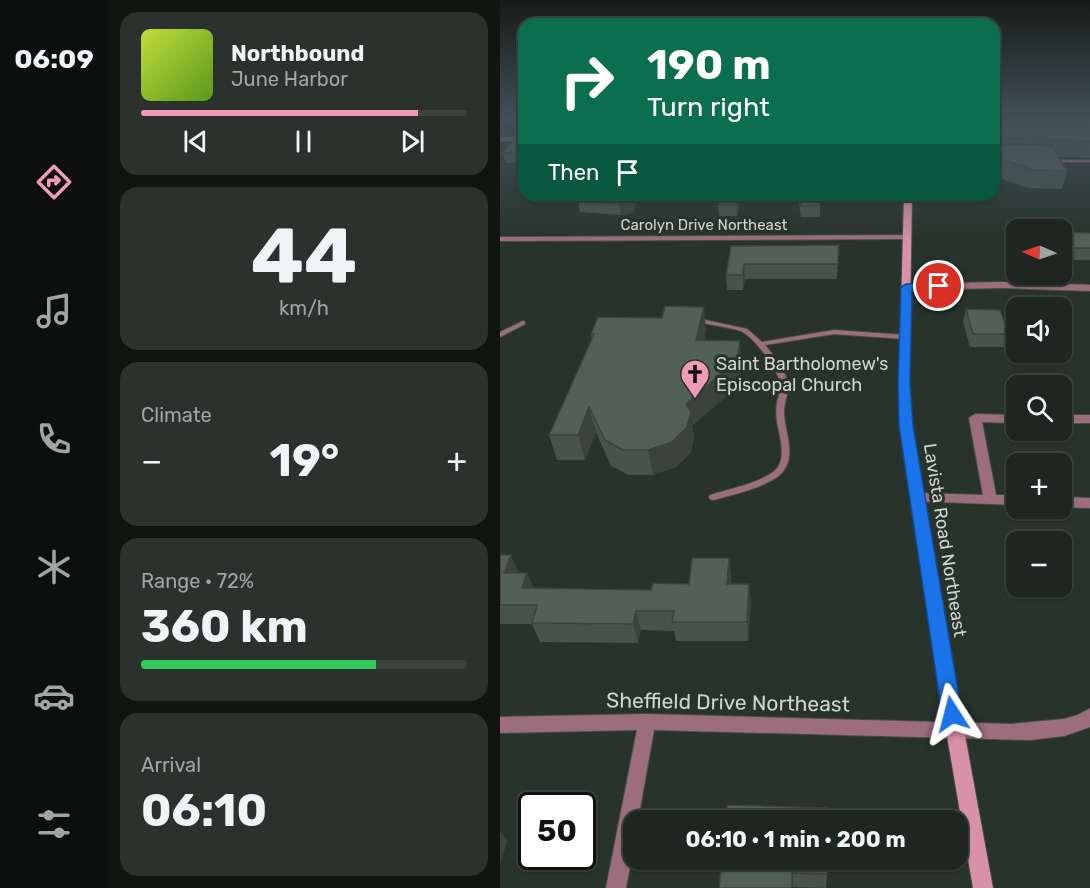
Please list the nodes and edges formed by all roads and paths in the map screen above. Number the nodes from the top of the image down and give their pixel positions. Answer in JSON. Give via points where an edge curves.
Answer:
{"nodes":[{"id":1,"x":1042,"y":160,"type":"edge"},
{"id":2,"x":1077,"y":161,"type":"junction"},
{"id":3,"x":1091,"y":161,"type":"edge"},
{"id":4,"x":1080,"y":169,"type":"dead end"},
{"id":5,"x":908,"y":201,"type":"edge"},
{"id":6,"x":907,"y":237,"type":"junction"},
{"id":7,"x":500,"y":239,"type":"edge"},
{"id":8,"x":906,"y":287,"type":"junction"},
{"id":9,"x":1091,"y":288,"type":"edge"},
{"id":10,"x":682,"y":318,"type":"edge"},
{"id":11,"x":523,"y":323,"type":"dead end"},
{"id":12,"x":500,"y":335,"type":"edge"},
{"id":13,"x":905,"y":337,"type":"junction"},
{"id":14,"x":760,"y":344,"type":"junction"},
{"id":15,"x":1006,"y":419,"type":"edge"},
{"id":16,"x":1072,"y":419,"type":"edge"},
{"id":17,"x":1091,"y":419,"type":"edge"},
{"id":18,"x":713,"y":497,"type":"dead end"},
{"id":19,"x":917,"y":498,"type":"junction"},
{"id":20,"x":990,"y":499,"type":"junction"},
{"id":21,"x":1006,"y":500,"type":"edge"},
{"id":22,"x":1072,"y":502,"type":"edge"},
{"id":23,"x":1091,"y":503,"type":"edge"},
{"id":24,"x":1091,"y":716,"type":"edge"},
{"id":25,"x":647,"y":722,"type":"junction"},
{"id":26,"x":500,"y":725,"type":"edge"},
{"id":27,"x":955,"y":730,"type":"junction"},
{"id":28,"x":616,"y":888,"type":"edge"},
{"id":29,"x":983,"y":888,"type":"edge"}],
"edges":[{"from":1,"to":2,"type":"lane"},
{"from":2,"to":3,"type":"lane"},
{"from":2,"to":4,"type":"lane"},
{"from":5,"to":6,"type":"main road","name":"Lavista Road Northeast"},
{"from":6,"to":7,"type":"street","name":"Carolyn Drive Northeast"},
{"from":6,"to":8,"type":"main road","name":"Lavista Road Northeast"},
{"from":8,"to":9,"type":"street"},
{"from":8,"to":13,"type":"main road","name":"Lavista Road Northeast"},
{"from":10,"to":14,"type":"lane","via":[[745,330]]},
{"from":11,"to":12,"type":"lane"},
{"from":13,"to":14,"type":"lane","via":[[834,332]]},
{"from":13,"to":19,"type":"main road","name":"Lavista Road Northeast","via":[[906,426]]},
{"from":14,"to":18,"type":"lane","via":[[780,370],[785,386],[780,420],[786,456],[780,471],[760,482]]},
{"from":15,"to":20,"type":"street","via":[[975,418]]},
{"from":16,"to":17,"type":"street"},
{"from":19,"to":20,"type":"street"},
{"from":19,"to":27,"type":"main road","name":"Lavista Road Northeast"},
{"from":20,"to":21,"type":"street"},
{"from":22,"to":23,"type":"street"},
{"from":24,"to":27,"type":"street","name":"Sheffield Drive Northeast","via":[[1083,722],[1042,730]]},
{"from":25,"to":26,"type":"street","name":"Sheffield Drive Northeast"},
{"from":25,"to":27,"type":"street","name":"Sheffield Drive Northeast"},
{"from":25,"to":28,"type":"street"},
{"from":27,"to":29,"type":"main road","name":"Lavista Road Northeast"}]}
